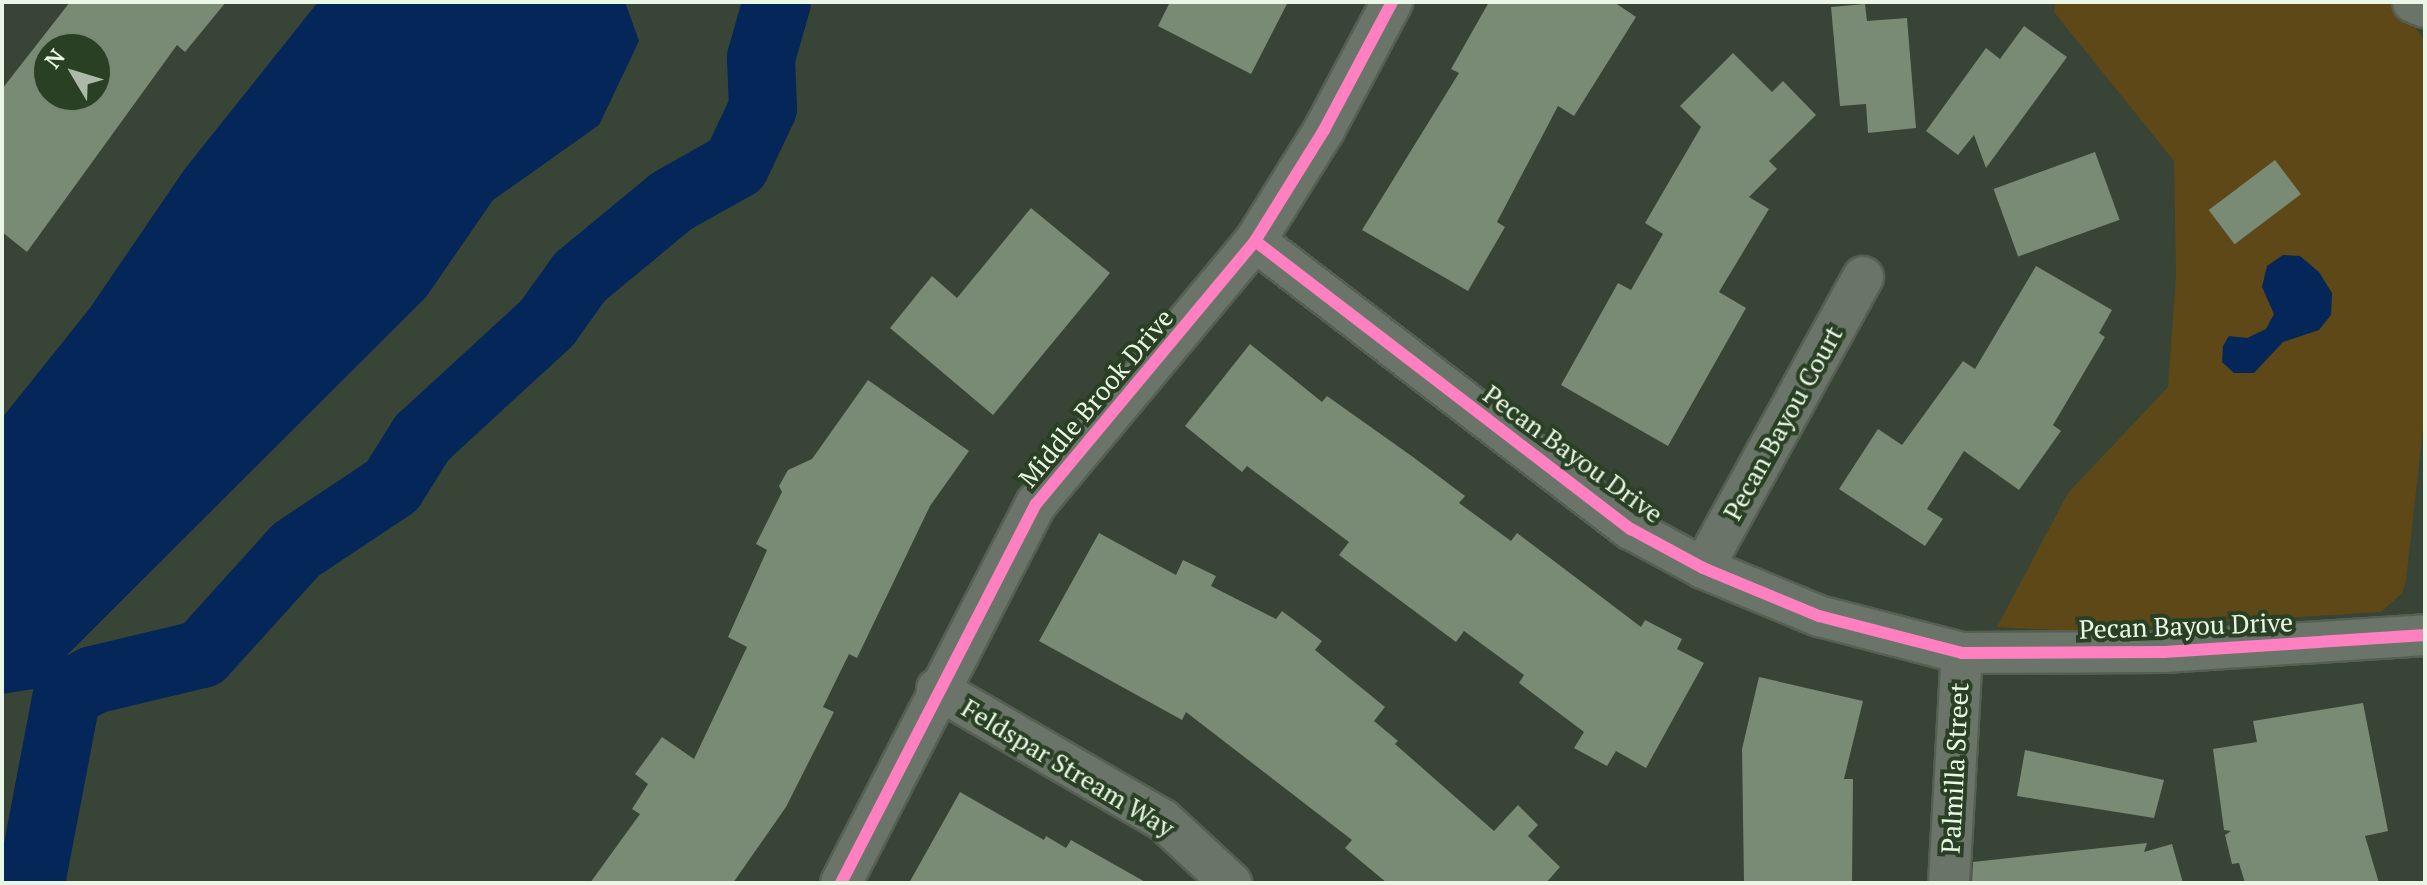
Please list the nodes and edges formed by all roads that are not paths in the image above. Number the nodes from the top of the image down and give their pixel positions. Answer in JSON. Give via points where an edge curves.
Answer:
{"nodes":[{"id":1,"x":1392,"y":2,"type":"edge"},
{"id":2,"x":2413,"y":2,"type":"edge"},
{"id":3,"x":2424,"y":6,"type":"edge"},
{"id":4,"x":1255,"y":241,"type":"junction"},
{"id":5,"x":1863,"y":277,"type":"dead end"},
{"id":6,"x":1703,"y":568,"type":"junction"},
{"id":7,"x":2425,"y":635,"type":"edge"},
{"id":8,"x":1962,"y":653,"type":"junction"},
{"id":9,"x":937,"y":689,"type":"junction"},
{"id":10,"x":841,"y":883,"type":"edge"},
{"id":11,"x":1231,"y":883,"type":"edge"},
{"id":12,"x":1949,"y":883,"type":"edge"}],
"edges":[{"from":1,"to":4,"type":"street","name":"Middle Brook Drive","via":[[1324,130]]},
{"from":2,"to":3,"type":"street"},
{"from":4,"to":6,"type":"street","name":"Pecan Bayou Drive","via":[[1631,529]]},
{"from":4,"to":9,"type":"street","name":"Middle Brook Drive","via":[[1036,504]]},
{"from":5,"to":6,"type":"street","name":"Pecan Bayou Court"},
{"from":6,"to":8,"type":"street","name":"Pecan Bayou Drive","via":[[1819,616]]},
{"from":7,"to":8,"type":"street","name":"Pecan Bayou Drive","via":[[2164,652]]},
{"from":8,"to":12,"type":"street","name":"Palmilla Street"},
{"from":9,"to":10,"type":"street","name":"Middle Brook Drive"},
{"from":9,"to":11,"type":"street","name":"Feldspar Stream Way","via":[[1163,820]]}]}
